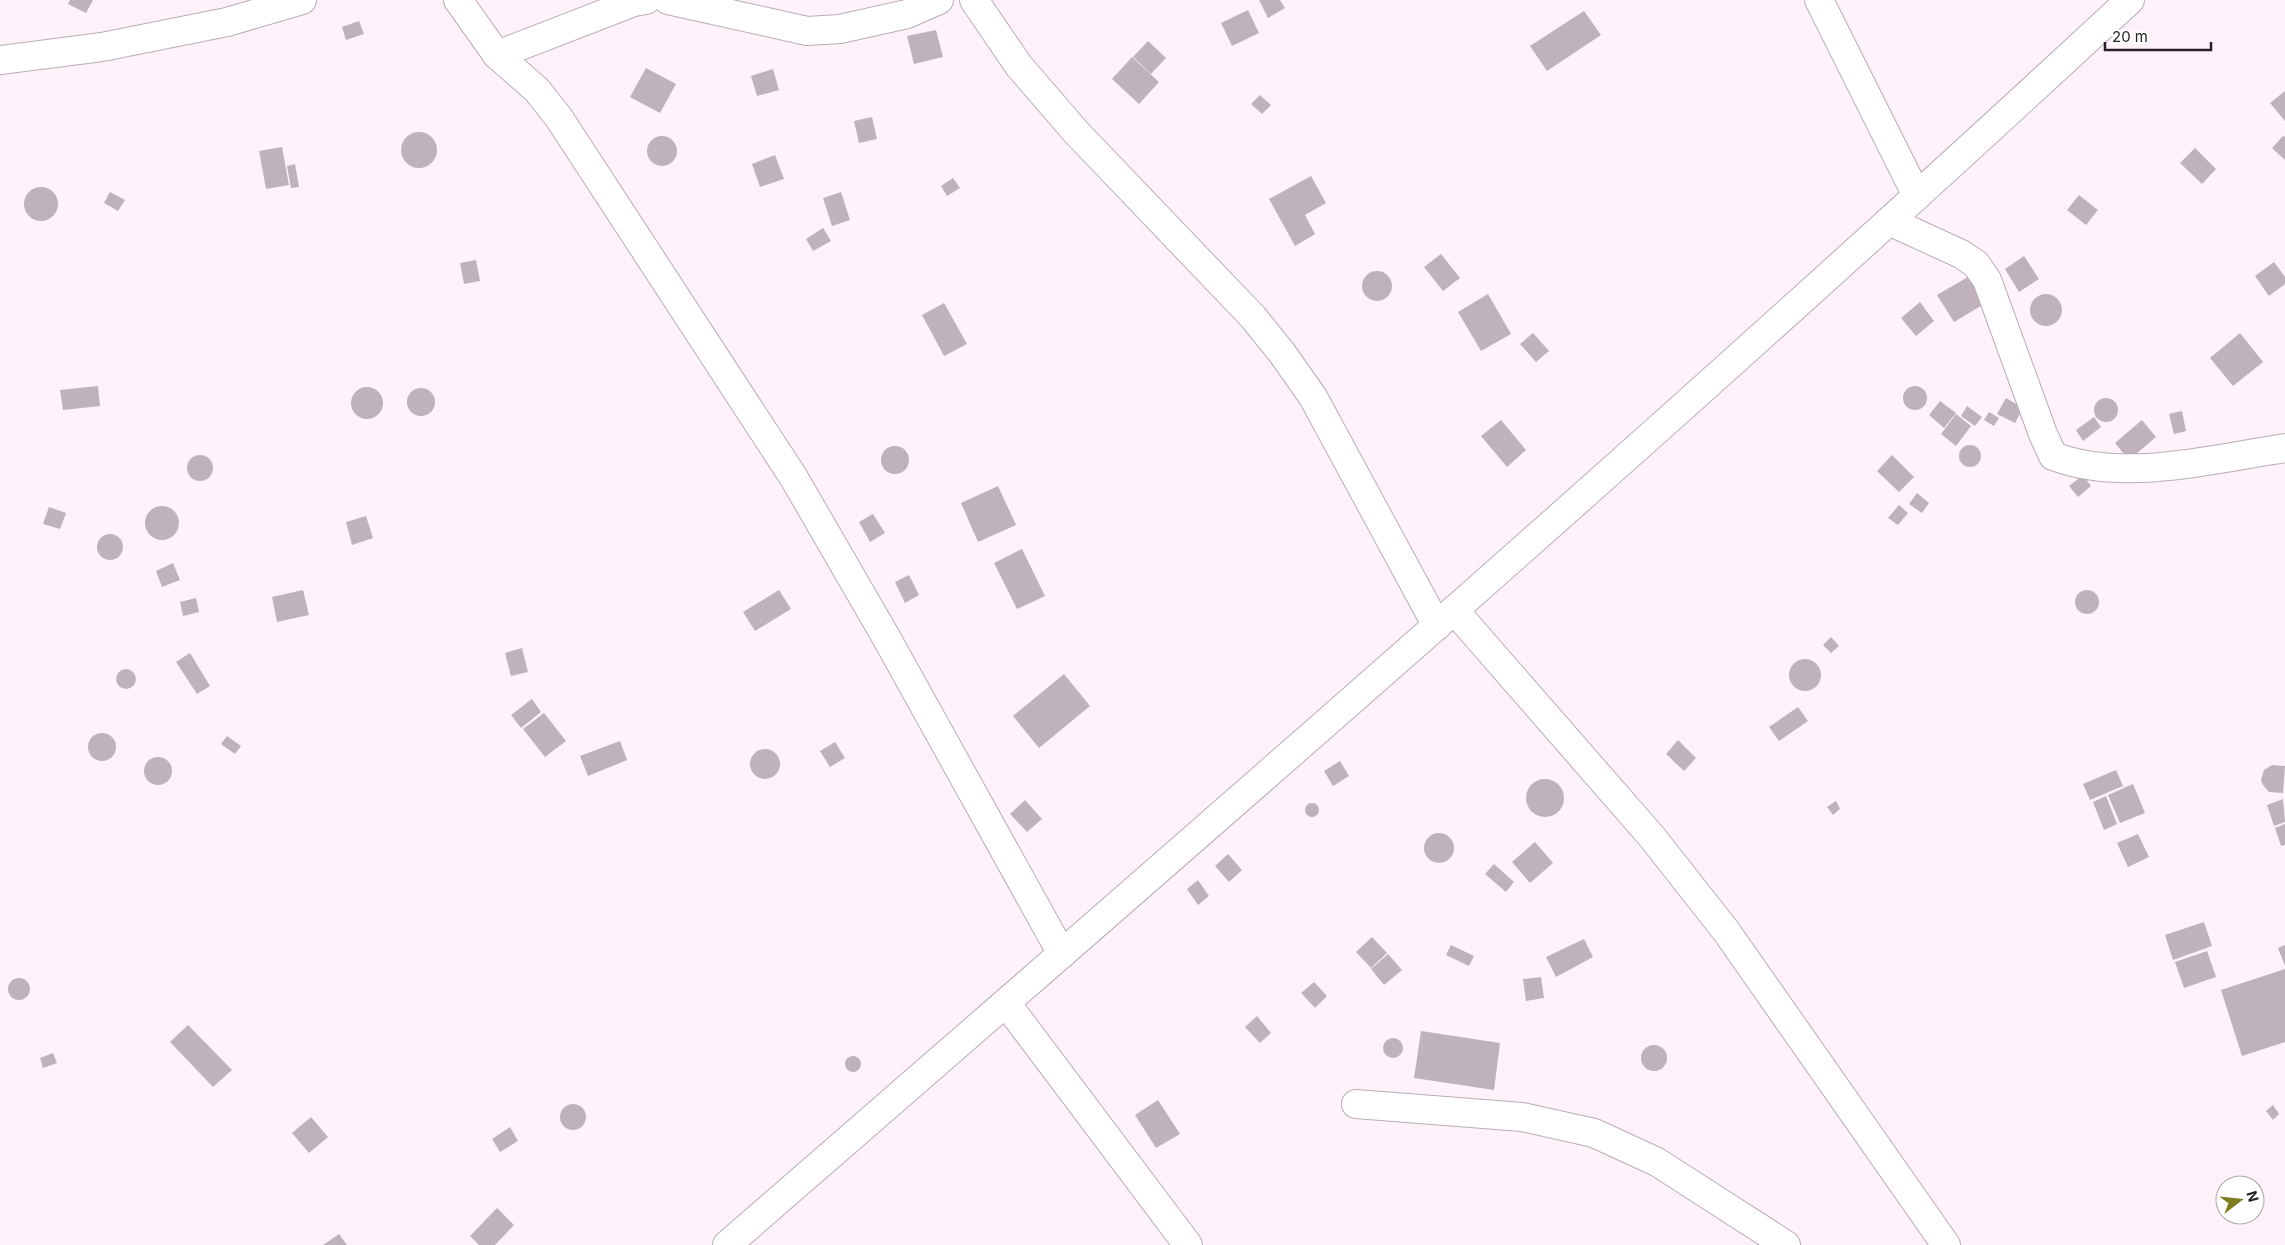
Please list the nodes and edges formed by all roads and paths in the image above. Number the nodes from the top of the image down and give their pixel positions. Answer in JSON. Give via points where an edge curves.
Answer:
{"nodes":[{"id":1,"x":302,"y":0,"type":"edge"},
{"id":2,"x":458,"y":0,"type":"edge"},
{"id":3,"x":646,"y":0,"type":"edge"},
{"id":4,"x":668,"y":0,"type":"edge"},
{"id":5,"x":939,"y":0,"type":"edge"},
{"id":6,"x":974,"y":0,"type":"edge"},
{"id":7,"x":1819,"y":0,"type":"edge"},
{"id":8,"x":2130,"y":0,"type":"edge"},
{"id":9,"x":497,"y":55,"type":"junction"},
{"id":10,"x":0,"y":60,"type":"edge"},
{"id":11,"x":1917,"y":196,"type":"junction"},
{"id":12,"x":1889,"y":221,"type":"junction"},
{"id":13,"x":2285,"y":448,"type":"edge"},
{"id":14,"x":1445,"y":618,"type":"junction"},
{"id":15,"x":1062,"y":954,"type":"junction"},
{"id":16,"x":1006,"y":1003,"type":"junction"},
{"id":17,"x":1356,"y":1104,"type":"dead end"},
{"id":18,"x":727,"y":1245,"type":"edge"},
{"id":19,"x":1188,"y":1245,"type":"edge"},
{"id":20,"x":1786,"y":1245,"type":"edge"},
{"id":21,"x":1946,"y":1245,"type":"edge"}],
"edges":[{"from":1,"to":10,"type":"street","via":[[227,22],[111,45]]},
{"from":2,"to":9,"type":"street"},
{"from":3,"to":9,"type":"street"},
{"from":4,"to":5,"type":"street","via":[[807,31],[840,29],[908,14]]},
{"from":6,"to":14,"type":"street","via":[[1019,66],[1076,132],[1253,317],[1282,353],[1313,397]]},
{"from":7,"to":11,"type":"street"},
{"from":8,"to":11,"type":"street"},
{"from":9,"to":15,"type":"street","via":[[537,90],[559,118],[794,478]]},
{"from":11,"to":12,"type":"street"},
{"from":12,"to":13,"type":"street","via":[[1976,264],[1987,280],[2053,456],[2071,463],[2152,469]]},
{"from":12,"to":14,"type":"street"},
{"from":14,"to":15,"type":"street"},
{"from":14,"to":21,"type":"street","via":[[1652,837],[1726,931]]},
{"from":15,"to":16,"type":"street"},
{"from":16,"to":18,"type":"street"},
{"from":16,"to":19,"type":"street"},
{"from":17,"to":20,"type":"street","via":[[1522,1117],[1594,1133],[1657,1162]]}]}
